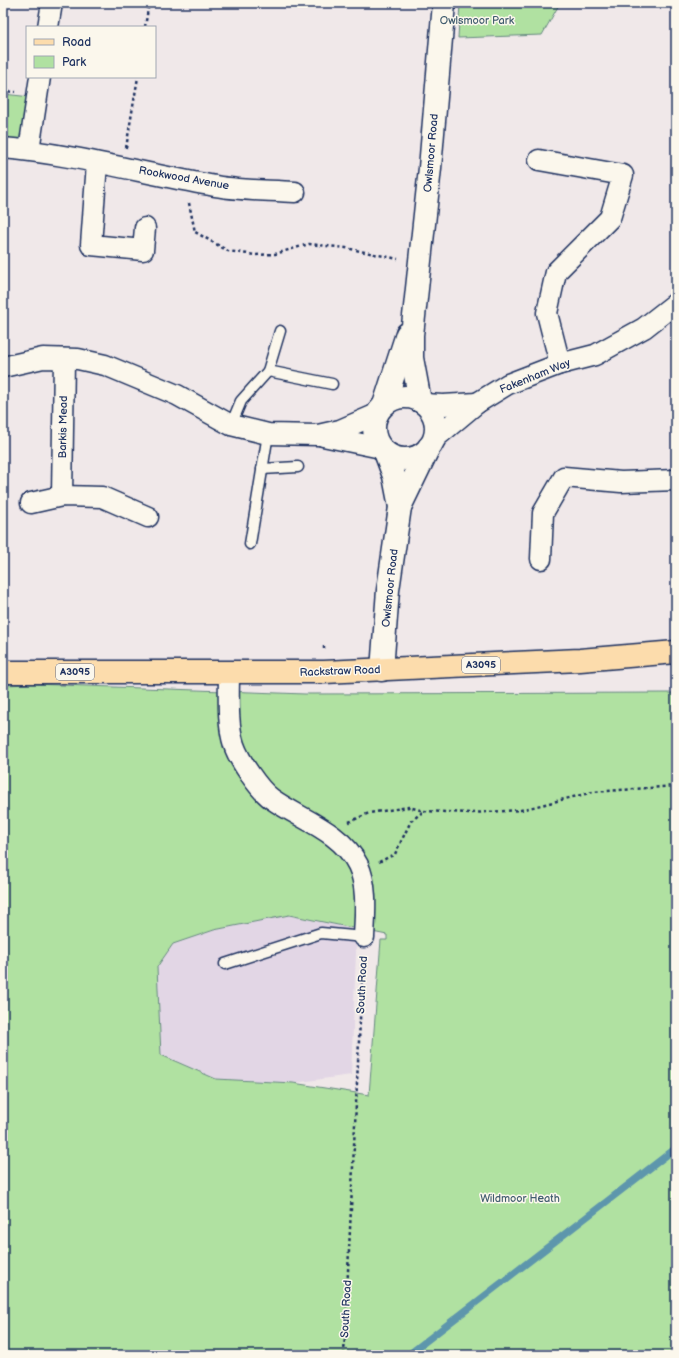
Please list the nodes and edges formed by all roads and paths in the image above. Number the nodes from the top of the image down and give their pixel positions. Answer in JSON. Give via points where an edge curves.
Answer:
{"nodes":[{"id":1,"x":52,"y":3,"type":"edge"},
{"id":2,"x":149,"y":3,"type":"edge"},
{"id":3,"x":444,"y":3,"type":"edge"},
{"id":4,"x":48,"y":26,"type":"edge"},
{"id":5,"x":145,"y":26,"type":"edge"},
{"id":6,"x":40,"y":78,"type":"edge"},
{"id":7,"x":138,"y":78,"type":"edge"},
{"id":8,"x":3,"y":148,"type":"edge"},
{"id":9,"x":29,"y":150,"type":"junction"},
{"id":10,"x":539,"y":160,"type":"dead end"},
{"id":11,"x":97,"y":162,"type":"junction"},
{"id":12,"x":123,"y":167,"type":"junction"},
{"id":13,"x":191,"y":181,"type":"junction"},
{"id":14,"x":295,"y":192,"type":"dead end"},
{"id":15,"x":145,"y":228,"type":"dead end"},
{"id":16,"x":420,"y":262,"type":"junction"},
{"id":17,"x":416,"y":303,"type":"junction"},
{"id":18,"x":676,"y":303,"type":"edge"},
{"id":19,"x":280,"y":331,"type":"dead end"},
{"id":20,"x":64,"y":359,"type":"junction"},
{"id":21,"x":560,"y":364,"type":"junction"},
{"id":22,"x":3,"y":367,"type":"edge"},
{"id":23,"x":268,"y":371,"type":"junction"},
{"id":24,"x":332,"y":384,"type":"dead end"},
{"id":25,"x":422,"y":402,"type":"junction"},
{"id":26,"x":476,"y":403,"type":"junction"},
{"id":27,"x":380,"y":410,"type":"junction"},
{"id":28,"x":231,"y":425,"type":"junction"},
{"id":29,"x":268,"y":434,"type":"junction"},
{"id":30,"x":318,"y":435,"type":"junction"},
{"id":31,"x":431,"y":443,"type":"junction"},
{"id":32,"x":383,"y":450,"type":"junction"},
{"id":33,"x":298,"y":467,"type":"dead end"},
{"id":34,"x":262,"y":469,"type":"junction"},
{"id":35,"x":676,"y":480,"type":"edge"},
{"id":36,"x":62,"y":496,"type":"junction"},
{"id":37,"x":31,"y":503,"type":"dead end"},
{"id":38,"x":400,"y":507,"type":"junction"},
{"id":39,"x":148,"y":516,"type":"dead end"},
{"id":40,"x":250,"y":544,"type":"dead end"},
{"id":41,"x":541,"y":559,"type":"dead end"},
{"id":42,"x":676,"y":652,"type":"edge"},
{"id":43,"x":382,"y":670,"type":"junction"},
{"id":44,"x":3,"y":672,"type":"edge"},
{"id":45,"x":229,"y":672,"type":"junction"},
{"id":46,"x":676,"y":786,"type":"edge"},
{"id":47,"x":424,"y":811,"type":"junction"},
{"id":48,"x":332,"y":836,"type":"junction"},
{"id":49,"x":361,"y":876,"type":"junction"},
{"id":50,"x":364,"y":937,"type":"junction"},
{"id":51,"x":225,"y":964,"type":"dead end"},
{"id":52,"x":344,"y":1355,"type":"edge"}],
"edges":[{"from":1,"to":4,"type":"street"},
{"from":2,"to":5,"type":"path"},
{"from":3,"to":16,"type":"street","name":"Owlsmoor Road"},
{"from":6,"to":9,"type":"street"},
{"from":7,"to":12,"type":"path"},
{"from":8,"to":9,"type":"street","name":"Rookwood Avenue"},
{"from":9,"to":11,"type":"street","name":"Rookwood Avenue"},
{"from":10,"to":21,"type":"street","via":[[623,175],[610,218],[556,272],[547,313]]},
{"from":11,"to":12,"type":"street","name":"Rookwood Avenue"},
{"from":11,"to":15,"type":"street","via":[[91,246],[143,250]]},
{"from":12,"to":13,"type":"street","name":"Rookwood Avenue"},
{"from":13,"to":14,"type":"street","name":"Rookwood Avenue","via":[[212,186]]},
{"from":13,"to":16,"type":"path","via":[[189,206],[195,232],[228,251],[255,256],[275,254],[309,244]]},
{"from":16,"to":17,"type":"street","name":"Owlsmoor Road"},
{"from":17,"to":25,"type":"street","name":"Owlsmoor Road","via":[[412,358]]},
{"from":17,"to":27,"type":"street","name":"Owlsmoor Road"},
{"from":18,"to":21,"type":"street","name":"Fakenham Way","via":[[644,328],[595,355]]},
{"from":19,"to":23,"type":"lane"},
{"from":20,"to":22,"type":"street","via":[[43,358]]},
{"from":20,"to":28,"type":"street","via":[[78,359],[105,365],[177,395]]},
{"from":20,"to":36,"type":"street","name":"Barkis Mead"},
{"from":21,"to":26,"type":"street","name":"Fakenham Way","via":[[508,384]]},
{"from":23,"to":24,"type":"lane"},
{"from":23,"to":28,"type":"lane","via":[[242,402]]},
{"from":25,"to":26,"type":"street","name":"Fakenham Way","via":[[443,405]]},
{"from":25,"to":27,"type":"street","via":[[401,398],[391,400]]},
{"from":25,"to":31,"type":"street","via":[[431,411],[436,429]]},
{"from":26,"to":31,"type":"street","name":"Fakenham Way"},
{"from":27,"to":30,"type":"street","via":[[340,430]]},
{"from":27,"to":32,"type":"street","via":[[374,424],[374,434]]},
{"from":28,"to":29,"type":"street"},
{"from":29,"to":30,"type":"street"},
{"from":29,"to":34,"type":"lane"},
{"from":30,"to":32,"type":"street"},
{"from":31,"to":32,"type":"street","via":[[422,454],[413,458],[403,459]]},
{"from":31,"to":38,"type":"street","name":"Owlsmoor Road"},
{"from":32,"to":38,"type":"street","name":"Owlsmoor Road","via":[[394,476]]},
{"from":33,"to":34,"type":"lane"},
{"from":34,"to":40,"type":"lane"},
{"from":35,"to":41,"type":"street","via":[[621,482],[564,477],[543,513]]},
{"from":36,"to":37,"type":"street"},
{"from":36,"to":39,"type":"street","via":[[102,498]]},
{"from":38,"to":43,"type":"street","name":"Owlsmoor Road","via":[[388,590]]},
{"from":42,"to":43,"type":"main road","name":"Rackstraw Road","number":"A3095","via":[[580,660]]},
{"from":43,"to":45,"type":"main road","name":"Rackstraw Road","number":"A3095"},
{"from":44,"to":45,"type":"main road","name":"Rackstraw Road","number":"A3095"},
{"from":45,"to":48,"type":"street","via":[[233,744],[245,766],[271,798]]},
{"from":46,"to":47,"type":"path","via":[[593,792],[521,810],[471,813]]},
{"from":47,"to":48,"type":"path","via":[[409,807],[369,813],[346,824]]},
{"from":47,"to":49,"type":"path","via":[[411,821],[395,854],[371,865]]},
{"from":48,"to":49,"type":"street","via":[[353,857]]},
{"from":49,"to":50,"type":"street","via":[[365,898]]},
{"from":50,"to":51,"type":"lane","via":[[321,933]]},
{"from":50,"to":52,"type":"path","name":"South Road"}]}
